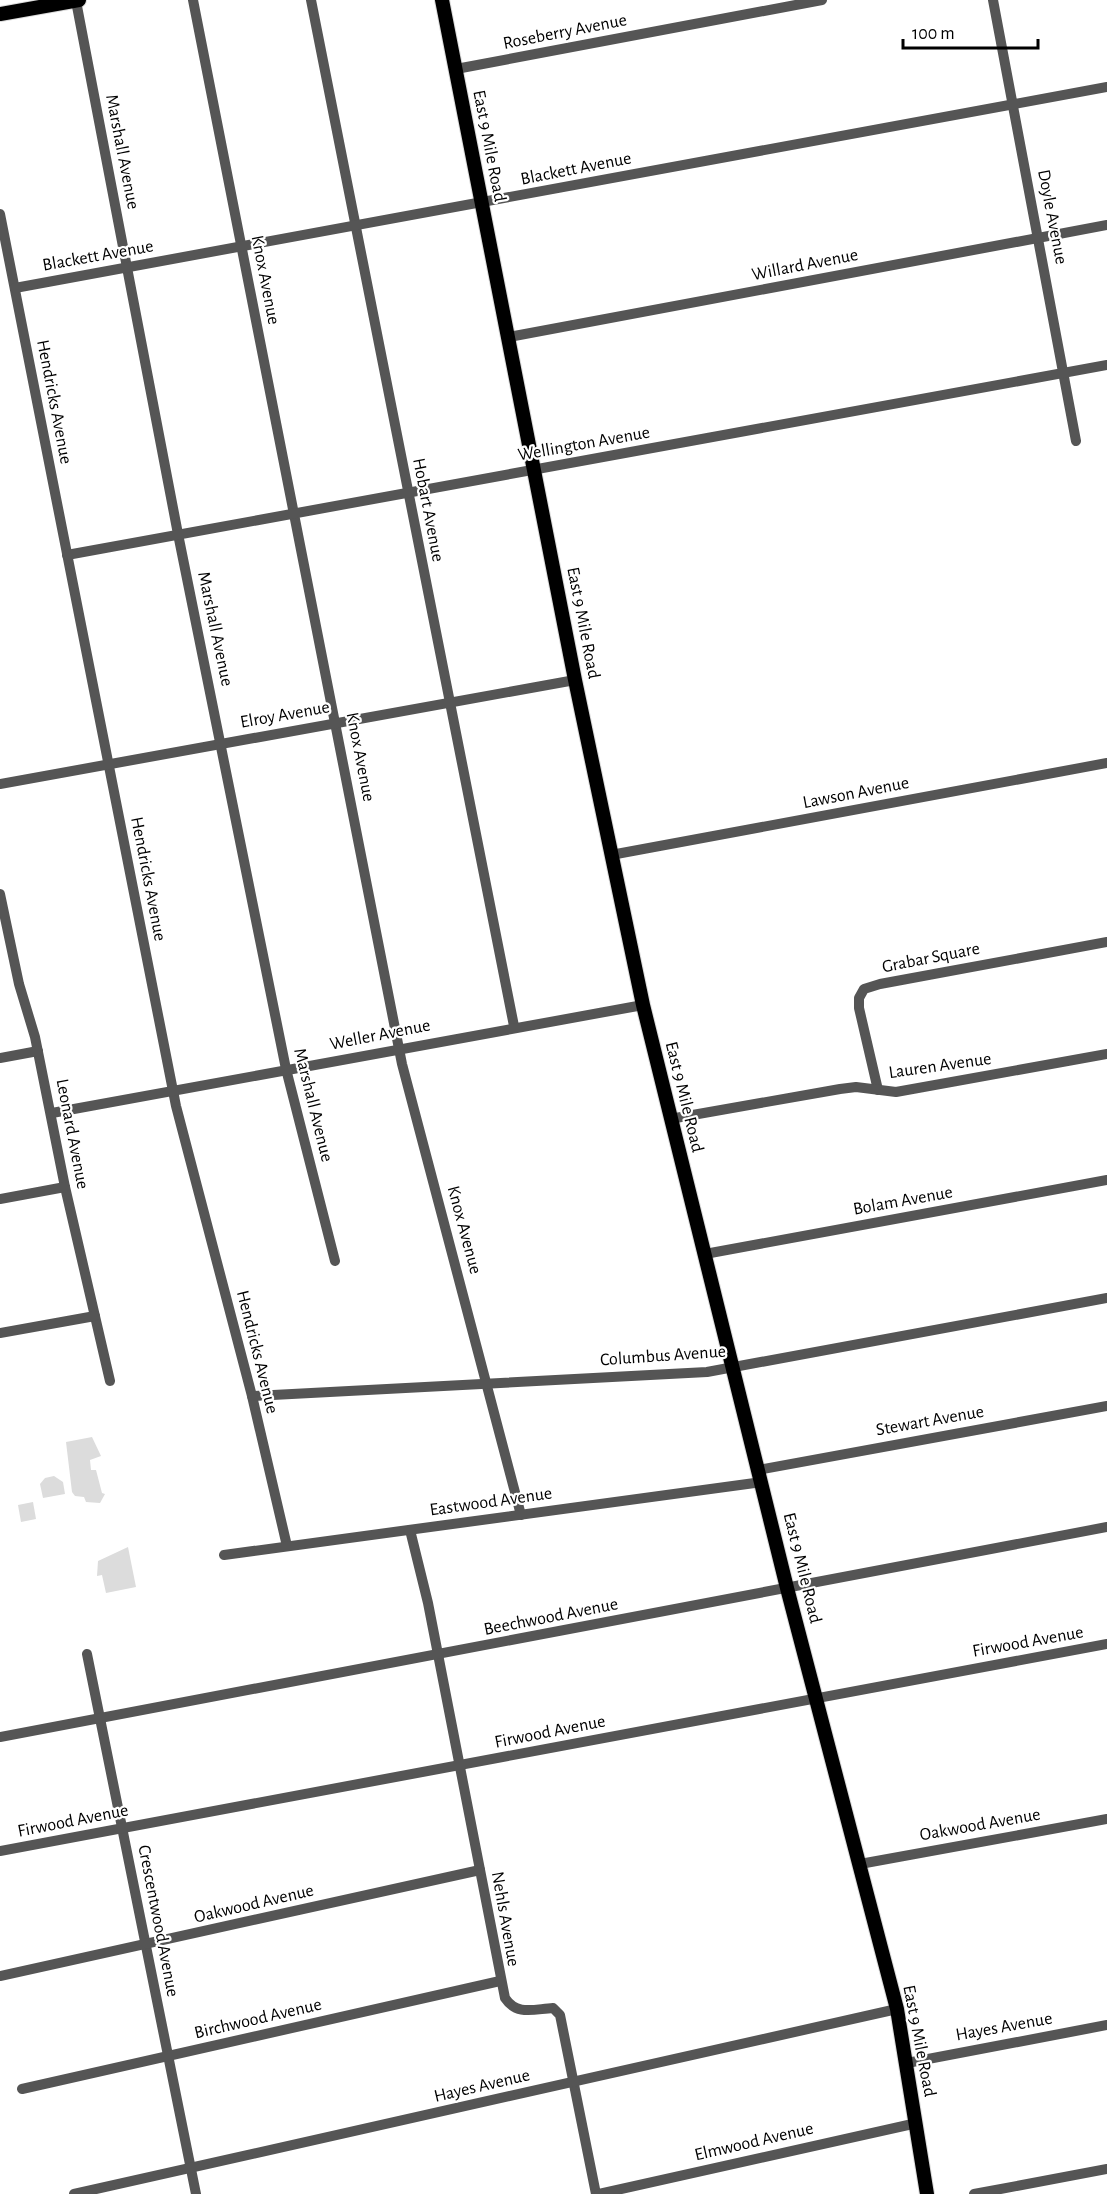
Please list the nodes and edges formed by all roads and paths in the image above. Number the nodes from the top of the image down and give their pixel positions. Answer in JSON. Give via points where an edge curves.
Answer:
{"nodes":[{"id":1,"x":78,"y":0,"type":"edge"},
{"id":2,"x":193,"y":0,"type":"edge"},
{"id":3,"x":311,"y":0,"type":"edge"},
{"id":4,"x":442,"y":0,"type":"edge"},
{"id":5,"x":822,"y":0,"type":"edge"},
{"id":6,"x":993,"y":0,"type":"edge"},
{"id":7,"x":0,"y":14,"type":"edge"},
{"id":8,"x":456,"y":69,"type":"junction"},
{"id":9,"x":1107,"y":87,"type":"edge"},
{"id":10,"x":1013,"y":104,"type":"junction"},
{"id":11,"x":482,"y":203,"type":"junction"},
{"id":12,"x":0,"y":214,"type":"edge"},
{"id":13,"x":1107,"y":225,"type":"edge"},
{"id":14,"x":355,"y":226,"type":"junction"},
{"id":15,"x":1039,"y":238,"type":"junction"},
{"id":16,"x":242,"y":246,"type":"junction"},
{"id":17,"x":128,"y":267,"type":"junction"},
{"id":18,"x":15,"y":288,"type":"junction"},
{"id":19,"x":509,"y":337,"type":"junction"},
{"id":20,"x":1107,"y":365,"type":"edge"},
{"id":21,"x":1063,"y":374,"type":"junction"},
{"id":22,"x":1076,"y":441,"type":"dead end"},
{"id":23,"x":534,"y":469,"type":"junction"},
{"id":24,"x":407,"y":494,"type":"junction"},
{"id":25,"x":294,"y":513,"type":"junction"},
{"id":26,"x":178,"y":534,"type":"junction"},
{"id":27,"x":67,"y":555,"type":"junction"},
{"id":28,"x":575,"y":680,"type":"junction"},
{"id":29,"x":450,"y":702,"type":"junction"},
{"id":30,"x":337,"y":723,"type":"junction"},
{"id":31,"x":222,"y":743,"type":"junction"},
{"id":32,"x":1107,"y":764,"type":"edge"},
{"id":33,"x":108,"y":765,"type":"junction"},
{"id":34,"x":0,"y":784,"type":"edge"},
{"id":35,"x":611,"y":855,"type":"junction"},
{"id":36,"x":0,"y":894,"type":"edge"},
{"id":37,"x":2,"y":915,"type":"edge"},
{"id":38,"x":1107,"y":942,"type":"edge"},
{"id":39,"x":643,"y":1005,"type":"junction"},
{"id":40,"x":514,"y":1026,"type":"junction"},
{"id":41,"x":400,"y":1048,"type":"junction"},
{"id":42,"x":38,"y":1051,"type":"junction"},
{"id":43,"x":1107,"y":1054,"type":"edge"},
{"id":44,"x":0,"y":1058,"type":"edge"},
{"id":45,"x":286,"y":1070,"type":"junction"},
{"id":46,"x":173,"y":1090,"type":"junction"},
{"id":47,"x":878,"y":1090,"type":"junction"},
{"id":48,"x":52,"y":1113,"type":"junction"},
{"id":49,"x":670,"y":1119,"type":"junction"},
{"id":50,"x":1107,"y":1180,"type":"edge"},
{"id":51,"x":65,"y":1187,"type":"junction"},
{"id":52,"x":0,"y":1199,"type":"edge"},
{"id":53,"x":705,"y":1254,"type":"junction"},
{"id":54,"x":335,"y":1262,"type":"dead end"},
{"id":55,"x":1107,"y":1298,"type":"edge"},
{"id":56,"x":95,"y":1316,"type":"junction"},
{"id":57,"x":0,"y":1333,"type":"edge"},
{"id":58,"x":733,"y":1368,"type":"junction"},
{"id":59,"x":110,"y":1381,"type":"dead end"},
{"id":60,"x":488,"y":1382,"type":"junction"},
{"id":61,"x":252,"y":1396,"type":"junction"},
{"id":62,"x":1107,"y":1406,"type":"edge"},
{"id":63,"x":760,"y":1476,"type":"junction"},
{"id":64,"x":521,"y":1515,"type":"junction"},
{"id":65,"x":1107,"y":1527,"type":"edge"},
{"id":66,"x":410,"y":1530,"type":"junction"},
{"id":67,"x":287,"y":1546,"type":"junction"},
{"id":68,"x":224,"y":1555,"type":"dead end"},
{"id":69,"x":787,"y":1588,"type":"junction"},
{"id":70,"x":1107,"y":1644,"type":"edge"},
{"id":71,"x":87,"y":1654,"type":"dead end"},
{"id":72,"x":438,"y":1655,"type":"junction"},
{"id":73,"x":816,"y":1698,"type":"junction"},
{"id":74,"x":101,"y":1719,"type":"junction"},
{"id":75,"x":0,"y":1737,"type":"edge"},
{"id":76,"x":459,"y":1766,"type":"junction"},
{"id":77,"x":1107,"y":1818,"type":"edge"},
{"id":78,"x":123,"y":1828,"type":"junction"},
{"id":79,"x":0,"y":1851,"type":"edge"},
{"id":80,"x":860,"y":1864,"type":"junction"},
{"id":81,"x":480,"y":1870,"type":"junction"},
{"id":82,"x":147,"y":1945,"type":"junction"},
{"id":83,"x":0,"y":1976,"type":"edge"},
{"id":84,"x":500,"y":1981,"type":"junction"},
{"id":85,"x":897,"y":2009,"type":"junction"},
{"id":86,"x":1107,"y":2025,"type":"edge"},
{"id":87,"x":168,"y":2056,"type":"junction"},
{"id":88,"x":907,"y":2063,"type":"junction"},
{"id":89,"x":575,"y":2082,"type":"junction"},
{"id":90,"x":22,"y":2089,"type":"dead end"},
{"id":91,"x":917,"y":2123,"type":"junction"},
{"id":92,"x":191,"y":2168,"type":"junction"},
{"id":93,"x":1107,"y":2169,"type":"edge"},
{"id":94,"x":74,"y":2194,"type":"edge"},
{"id":95,"x":196,"y":2194,"type":"edge"},
{"id":96,"x":597,"y":2194,"type":"edge"},
{"id":97,"x":927,"y":2194,"type":"edge"},
{"id":98,"x":974,"y":2194,"type":"edge"}],
"edges":[{"from":1,"to":7,"type":"main road"},
{"from":1,"to":17,"type":"street","name":"Marshall Avenue"},
{"from":2,"to":16,"type":"street","name":"Knox Avenue"},
{"from":3,"to":14,"type":"street","name":"Hobart Avenue"},
{"from":4,"to":8,"type":"main road","name":"East 9 Mile Road"},
{"from":5,"to":8,"type":"street","name":"Roseberry Avenue"},
{"from":6,"to":10,"type":"street","name":"Doyle Avenue"},
{"from":8,"to":11,"type":"main road","name":"East 9 Mile Road"},
{"from":9,"to":10,"type":"street","name":"Blackett Avenue"},
{"from":10,"to":11,"type":"street","name":"Blackett Avenue"},
{"from":10,"to":15,"type":"street","name":"Doyle Avenue"},
{"from":11,"to":14,"type":"street","name":"Blackett Avenue"},
{"from":11,"to":19,"type":"main road","name":"East 9 Mile Road"},
{"from":12,"to":18,"type":"street","name":"Hendricks Avenue"},
{"from":13,"to":15,"type":"street","name":"Willard Avenue"},
{"from":14,"to":16,"type":"street","name":"Blackett Avenue"},
{"from":14,"to":24,"type":"street","name":"Hobart Avenue"},
{"from":15,"to":19,"type":"street","name":"Willard Avenue"},
{"from":15,"to":21,"type":"street","name":"Doyle Avenue"},
{"from":16,"to":17,"type":"street","name":"Blackett Avenue"},
{"from":16,"to":25,"type":"street","name":"Knox Avenue"},
{"from":17,"to":18,"type":"street","name":"Blackett Avenue"},
{"from":17,"to":26,"type":"street","name":"Marshall Avenue"},
{"from":18,"to":27,"type":"street","name":"Hendricks Avenue"},
{"from":19,"to":23,"type":"main road","name":"East 9 Mile Road"},
{"from":20,"to":21,"type":"street","name":"Wellington Avenue"},
{"from":21,"to":22,"type":"street","name":"Doyle Avenue"},
{"from":21,"to":23,"type":"street","name":"Wellington Avenue"},
{"from":23,"to":24,"type":"street","name":"Wellington Avenue"},
{"from":23,"to":28,"type":"main road","name":"East 9 Mile Road"},
{"from":24,"to":25,"type":"street","name":"Wellington Avenue"},
{"from":24,"to":29,"type":"street","name":"Hobart Avenue"},
{"from":25,"to":26,"type":"street","name":"Wellington Avenue"},
{"from":25,"to":30,"type":"street","name":"Knox Avenue"},
{"from":26,"to":27,"type":"street","name":"Wellington Avenue"},
{"from":26,"to":31,"type":"street","name":"Marshall Avenue"},
{"from":27,"to":33,"type":"street","name":"Hendricks Avenue"},
{"from":28,"to":29,"type":"street","name":"Elroy Avenue"},
{"from":28,"to":35,"type":"main road","name":"East 9 Mile Road"},
{"from":29,"to":30,"type":"street","name":"Elroy Avenue"},
{"from":29,"to":40,"type":"street","name":"Hobart Avenue"},
{"from":30,"to":31,"type":"street","name":"Elroy Avenue"},
{"from":30,"to":41,"type":"street","name":"Knox Avenue"},
{"from":31,"to":33,"type":"street","name":"Elroy Avenue"},
{"from":31,"to":45,"type":"street","name":"Marshall Avenue"},
{"from":32,"to":35,"type":"street","name":"Lawson Avenue"},
{"from":33,"to":34,"type":"street","name":"Elroy Avenue"},
{"from":33,"to":46,"type":"street","name":"Hendricks Avenue"},
{"from":35,"to":39,"type":"main road","name":"East 9 Mile Road"},
{"from":36,"to":37,"type":"street","name":"Leonard Avenue"},
{"from":37,"to":42,"type":"street","name":"Leonard Avenue"},
{"from":38,"to":47,"type":"street","name":"Grabar Square","via":[[864,989],[859,1008]]},
{"from":39,"to":40,"type":"street","name":"Weller Avenue"},
{"from":39,"to":49,"type":"main road","name":"East 9 Mile Road"},
{"from":40,"to":41,"type":"street","name":"Weller Avenue"},
{"from":41,"to":45,"type":"street","name":"Weller Avenue"},
{"from":41,"to":60,"type":"street","name":"Knox Avenue"},
{"from":42,"to":44,"type":"street"},
{"from":42,"to":48,"type":"street","name":"Leonard Avenue"},
{"from":43,"to":47,"type":"street","name":"Lauren Avenue","via":[[896,1092]]},
{"from":45,"to":46,"type":"street","name":"Weller Avenue"},
{"from":45,"to":54,"type":"street","name":"Marshall Avenue"},
{"from":46,"to":48,"type":"street","name":"Weller Avenue"},
{"from":46,"to":61,"type":"street","name":"Hendricks Avenue"},
{"from":47,"to":49,"type":"street","name":"Lauren Avenue","via":[[840,1089]]},
{"from":48,"to":51,"type":"street","name":"Leonard Avenue"},
{"from":49,"to":53,"type":"main road","name":"East 9 Mile Road"},
{"from":50,"to":53,"type":"street","name":"Bolam Avenue"},
{"from":51,"to":52,"type":"street"},
{"from":51,"to":56,"type":"street","name":"Leonard Avenue"},
{"from":53,"to":58,"type":"main road","name":"East 9 Mile Road"},
{"from":55,"to":58,"type":"street","name":"Columbus Avenue"},
{"from":56,"to":57,"type":"street"},
{"from":56,"to":59,"type":"street","name":"Leonard Avenue"},
{"from":58,"to":60,"type":"street","name":"Columbus Avenue"},
{"from":58,"to":63,"type":"main road","name":"East 9 Mile Road"},
{"from":60,"to":61,"type":"street","name":"Columbus Avenue"},
{"from":60,"to":64,"type":"street","name":"Knox Avenue"},
{"from":61,"to":67,"type":"street","name":"Hendricks Avenue"},
{"from":62,"to":63,"type":"street","name":"Stewart Avenue"},
{"from":63,"to":64,"type":"street","name":"Eastwood Avenue"},
{"from":63,"to":69,"type":"main road","name":"East 9 Mile Road"},
{"from":64,"to":66,"type":"street","name":"Eastwood Avenue"},
{"from":65,"to":69,"type":"street","name":"Beechwood Avenue"},
{"from":66,"to":67,"type":"street","name":"Eastwood Avenue"},
{"from":66,"to":72,"type":"street","name":"Nehls Avenue"},
{"from":67,"to":68,"type":"street","name":"Eastwood Avenue"},
{"from":69,"to":72,"type":"street","name":"Beechwood Avenue"},
{"from":69,"to":73,"type":"main road","name":"East 9 Mile Road"},
{"from":70,"to":73,"type":"street","name":"Firwood Avenue"},
{"from":71,"to":74,"type":"street","name":"Crescentwood Avenue"},
{"from":72,"to":74,"type":"street","name":"Beechwood Avenue"},
{"from":72,"to":76,"type":"street","name":"Nehls Avenue"},
{"from":73,"to":76,"type":"street","name":"Firwood Avenue"},
{"from":73,"to":80,"type":"main road","name":"East 9 Mile Road"},
{"from":74,"to":75,"type":"street","name":"Beechwood Avenue"},
{"from":74,"to":78,"type":"street","name":"Crescentwood Avenue"},
{"from":76,"to":78,"type":"street","name":"Firwood Avenue"},
{"from":76,"to":81,"type":"street","name":"Nehls Avenue"},
{"from":77,"to":80,"type":"street","name":"Oakwood Avenue"},
{"from":78,"to":79,"type":"street","name":"Firwood Avenue"},
{"from":78,"to":82,"type":"street","name":"Crescentwood Avenue"},
{"from":80,"to":85,"type":"main road","name":"East 9 Mile Road"},
{"from":81,"to":82,"type":"street","name":"Oakwood Avenue"},
{"from":81,"to":84,"type":"street","name":"Nehls Avenue"},
{"from":82,"to":83,"type":"street","name":"Oakwood Avenue"},
{"from":82,"to":87,"type":"street","name":"Crescentwood Avenue"},
{"from":84,"to":87,"type":"street","name":"Birchwood Avenue"},
{"from":84,"to":89,"type":"street","name":"Nehls Avenue","via":[[505,1998],[514,2008],[553,2008],[561,2014]]},
{"from":85,"to":88,"type":"main road","name":"East 9 Mile Road"},
{"from":85,"to":89,"type":"street","name":"Hayes Avenue"},
{"from":86,"to":88,"type":"street","name":"Hayes Avenue"},
{"from":87,"to":90,"type":"street","name":"Birchwood Avenue"},
{"from":87,"to":92,"type":"street","name":"Crescentwood Avenue"},
{"from":88,"to":91,"type":"main road","name":"East 9 Mile Road"},
{"from":89,"to":92,"type":"street","name":"Hayes Avenue"},
{"from":89,"to":96,"type":"street","name":"Nehls Avenue"},
{"from":91,"to":96,"type":"street","name":"Elmwood Avenue"},
{"from":91,"to":97,"type":"main road","name":"East 9 Mile Road"},
{"from":92,"to":94,"type":"street","name":"Hayes Avenue"},
{"from":92,"to":95,"type":"street","name":"Crescentwood Avenue"},
{"from":93,"to":98,"type":"street"}]}
